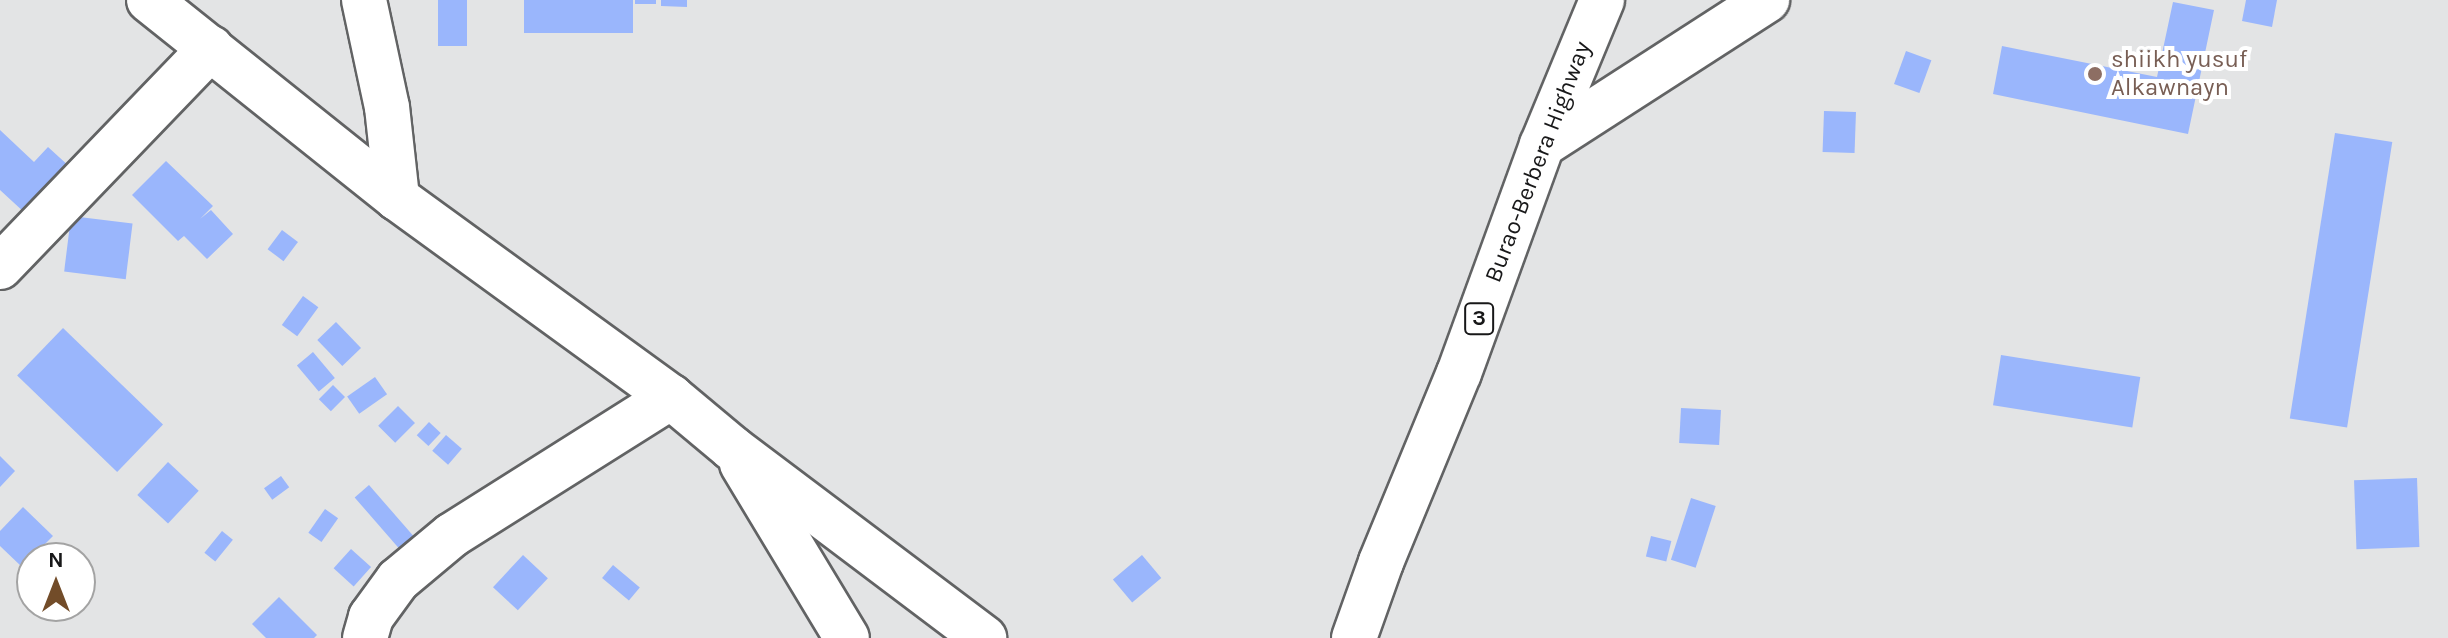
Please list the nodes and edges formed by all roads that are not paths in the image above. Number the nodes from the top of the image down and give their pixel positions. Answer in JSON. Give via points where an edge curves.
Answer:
{"nodes":[{"id":1,"x":149,"y":0,"type":"edge"},
{"id":2,"x":364,"y":0,"type":"edge"},
{"id":3,"x":1602,"y":0,"type":"edge"},
{"id":4,"x":1767,"y":0,"type":"edge"},
{"id":5,"x":211,"y":48,"type":"junction"},
{"id":6,"x":1542,"y":145,"type":"junction"},
{"id":7,"x":397,"y":198,"type":"junction"},
{"id":8,"x":0,"y":267,"type":"edge"},
{"id":9,"x":671,"y":397,"type":"junction"},
{"id":10,"x":732,"y":448,"type":"junction"},
{"id":11,"x":365,"y":638,"type":"edge"},
{"id":12,"x":847,"y":638,"type":"edge"},
{"id":13,"x":984,"y":638,"type":"edge"},
{"id":14,"x":1354,"y":638,"type":"edge"}],
"edges":[{"from":1,"to":5,"type":"main road"},
{"from":2,"to":7,"type":"main road","via":[[387,107]]},
{"from":3,"to":6,"type":"main road","name":"Burao-Berbera Highway","number":"3"},
{"from":4,"to":6,"type":"main road"},
{"from":5,"to":7,"type":"main road"},
{"from":5,"to":8,"type":"main road"},
{"from":6,"to":14,"type":"main road","name":"Burao-Berbera Highway","number":"3"},
{"from":7,"to":9,"type":"main road"},
{"from":9,"to":10,"type":"main road"},
{"from":9,"to":11,"type":"main road","via":[[452,535],[398,580],[371,617]]},
{"from":10,"to":12,"type":"main road"},
{"from":10,"to":13,"type":"main road"}]}
